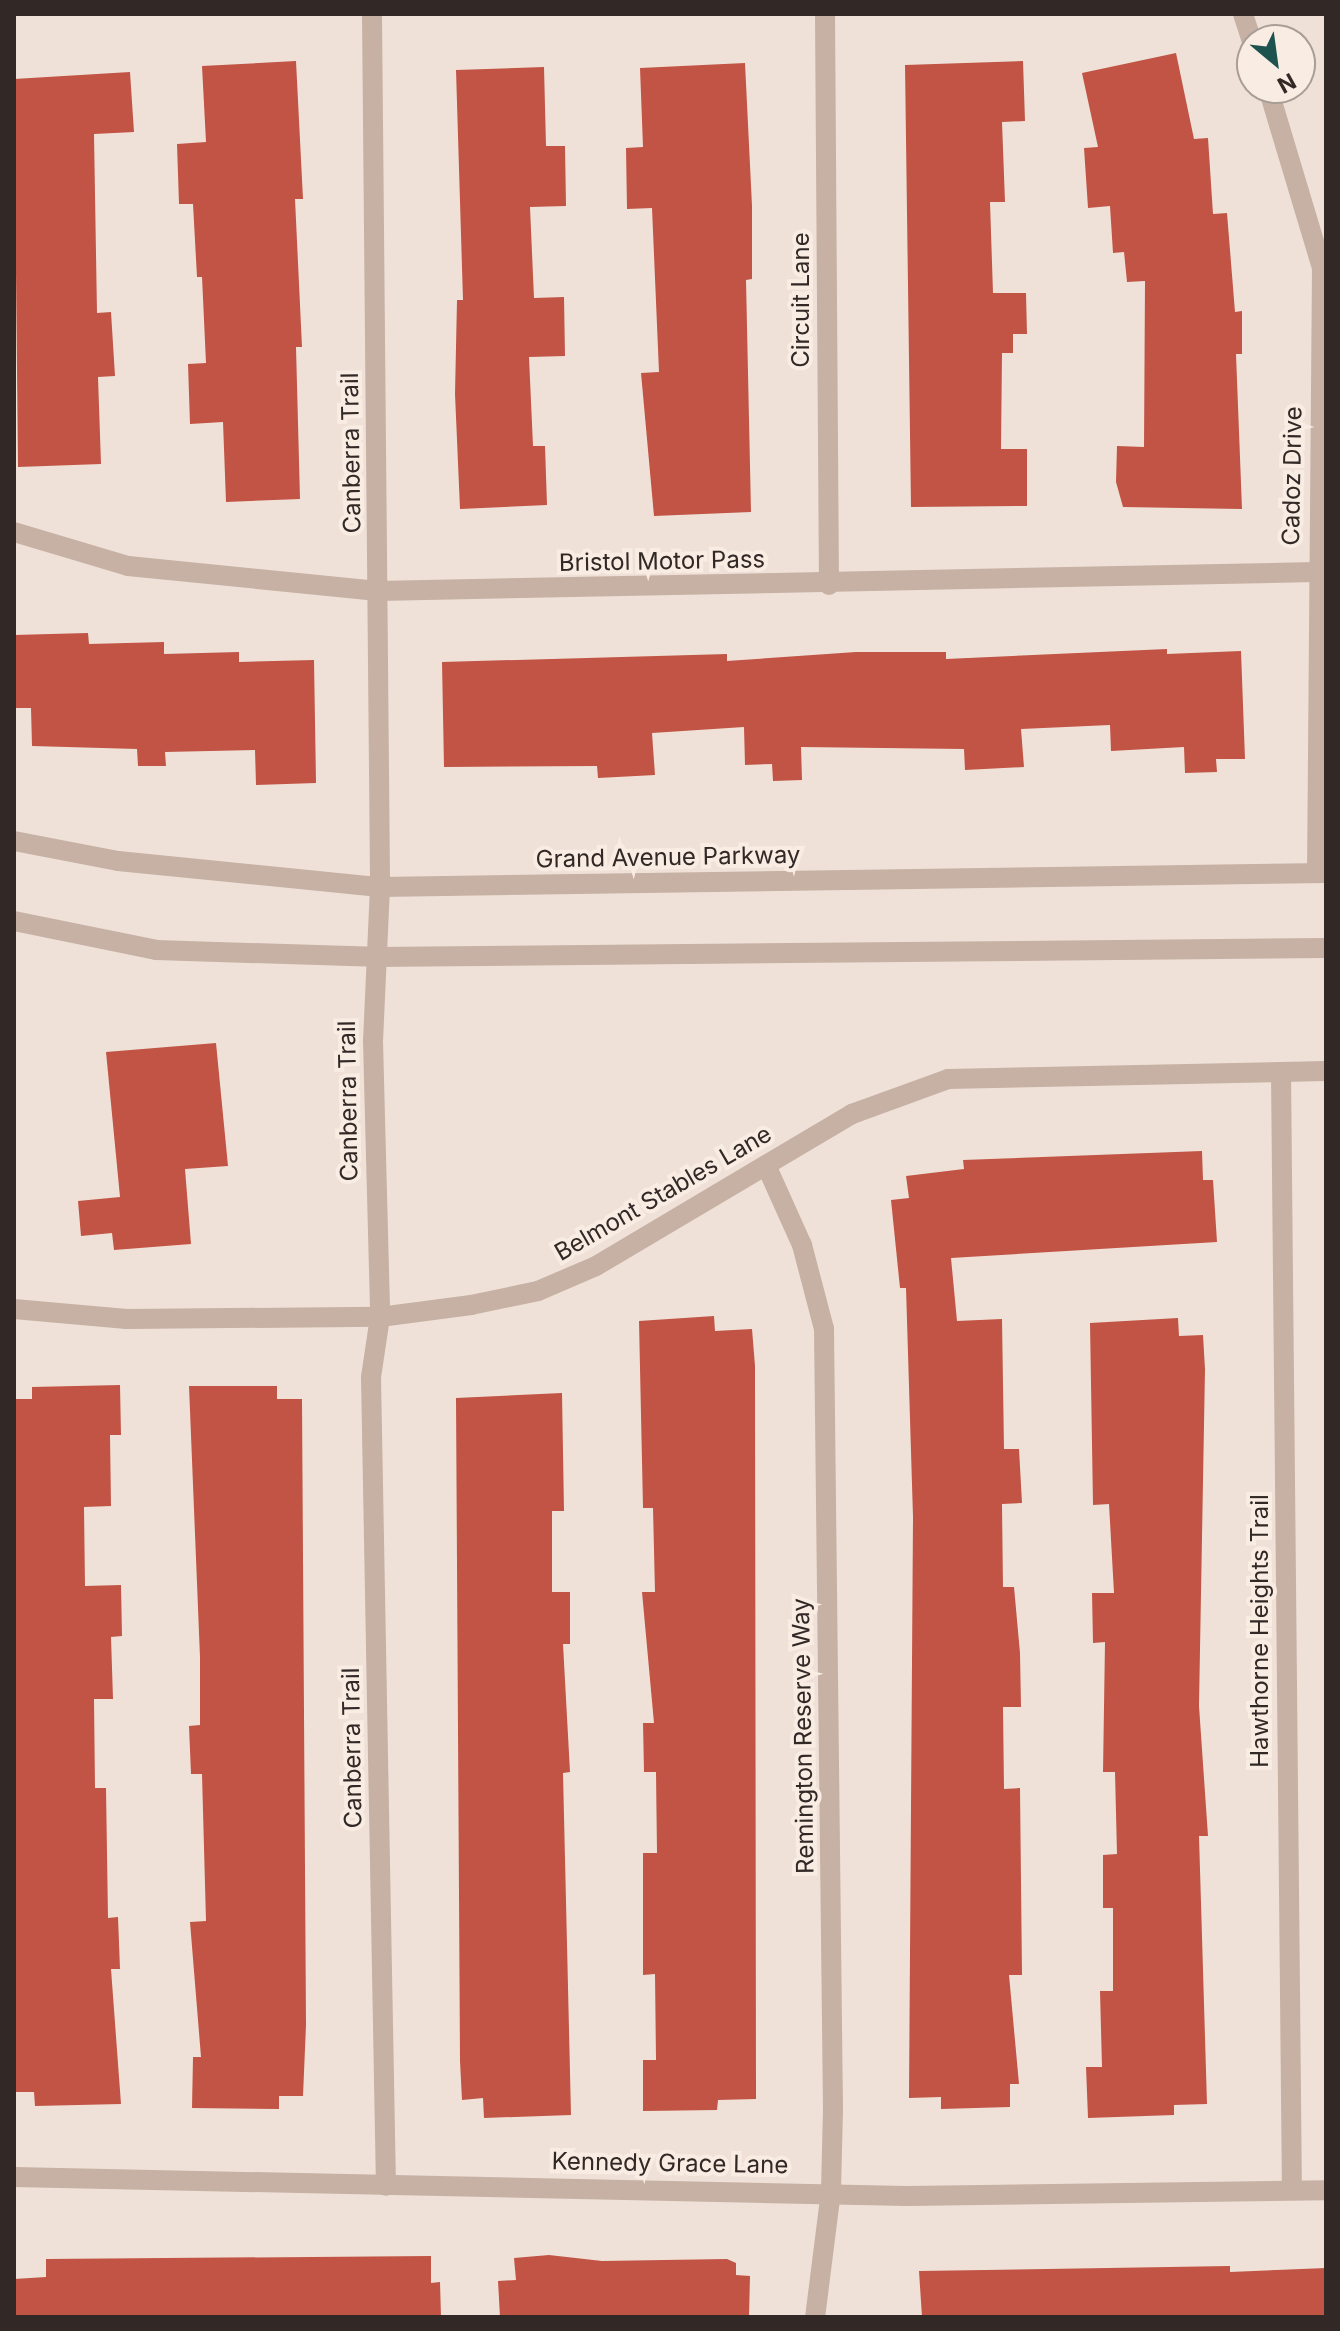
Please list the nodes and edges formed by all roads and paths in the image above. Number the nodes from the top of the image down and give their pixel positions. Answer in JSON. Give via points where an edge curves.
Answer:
{"nodes":[{"id":1,"x":372,"y":14,"type":"edge"},
{"id":2,"x":825,"y":14,"type":"edge"},
{"id":3,"x":1273,"y":104,"type":"edge"},
{"id":4,"x":14,"y":532,"type":"edge"},
{"id":5,"x":1316,"y":572,"type":"junction"},
{"id":6,"x":829,"y":585,"type":"junction"},
{"id":7,"x":378,"y":591,"type":"junction"},
{"id":8,"x":14,"y":841,"type":"edge"},
{"id":9,"x":1321,"y":873,"type":"edge"},
{"id":10,"x":380,"y":887,"type":"junction"},
{"id":11,"x":14,"y":921,"type":"edge"},
{"id":12,"x":1326,"y":948,"type":"edge"},
{"id":13,"x":374,"y":957,"type":"junction"},
{"id":14,"x":1326,"y":1071,"type":"edge"},
{"id":15,"x":1281,"y":1072,"type":"junction"},
{"id":16,"x":766,"y":1165,"type":"junction"},
{"id":17,"x":14,"y":1309,"type":"edge"},
{"id":18,"x":380,"y":1317,"type":"junction"},
{"id":19,"x":14,"y":2177,"type":"edge"},
{"id":20,"x":386,"y":2186,"type":"junction"},
{"id":21,"x":1292,"y":2190,"type":"junction"},
{"id":22,"x":1326,"y":2190,"type":"edge"},
{"id":23,"x":831,"y":2191,"type":"junction"},
{"id":24,"x":815,"y":2317,"type":"edge"}],
"edges":[{"from":1,"to":7,"type":"street","name":"Canberra Trail"},
{"from":2,"to":6,"type":"street","name":"Circuit Lane"},
{"from":3,"to":5,"type":"street","name":"Cadoz Drive","via":[[1322,268]]},
{"from":4,"to":7,"type":"street","name":"Bristol Motor Pass","via":[[128,566]]},
{"from":5,"to":6,"type":"street","name":"Bristol Motor Pass"},
{"from":5,"to":9,"type":"street","name":"Cadoz Drive"},
{"from":6,"to":7,"type":"street","name":"Bristol Motor Pass"},
{"from":7,"to":10,"type":"street","name":"Canberra Trail"},
{"from":8,"to":10,"type":"street","name":"Grand Avenue Parkway","via":[[118,861]]},
{"from":9,"to":10,"type":"street","name":"Grand Avenue Parkway"},
{"from":10,"to":13,"type":"street","name":"Canberra Trail"},
{"from":11,"to":13,"type":"street","via":[[156,950]]},
{"from":12,"to":13,"type":"street"},
{"from":13,"to":18,"type":"street","name":"Canberra Trail"},
{"from":14,"to":15,"type":"street","name":"Belmont Stables Lane"},
{"from":15,"to":16,"type":"street","name":"Belmont Stables Lane","via":[[948,1079],[852,1114]]},
{"from":15,"to":21,"type":"street","name":"Hawthorne Heights Trail"},
{"from":16,"to":18,"type":"street","name":"Belmont Stables Lane","via":[[596,1266],[538,1291]]},
{"from":16,"to":23,"type":"street","name":"Remington Reserve Way","via":[[802,1245],[824,1329]]},
{"from":17,"to":18,"type":"street","name":"Belmont Stables Lane","via":[[127,1319]]},
{"from":18,"to":20,"type":"street","name":"Canberra Trail","via":[[371,1377]]},
{"from":19,"to":20,"type":"street","name":"Kennedy Grace Lane"},
{"from":20,"to":23,"type":"street","name":"Kennedy Grace Lane"},
{"from":21,"to":22,"type":"street","name":"Kennedy Grace Lane"},
{"from":21,"to":23,"type":"street","name":"Kennedy Grace Lane","via":[[907,2196]]},
{"from":23,"to":24,"type":"street","name":"Remington Reserve Way"}]}
